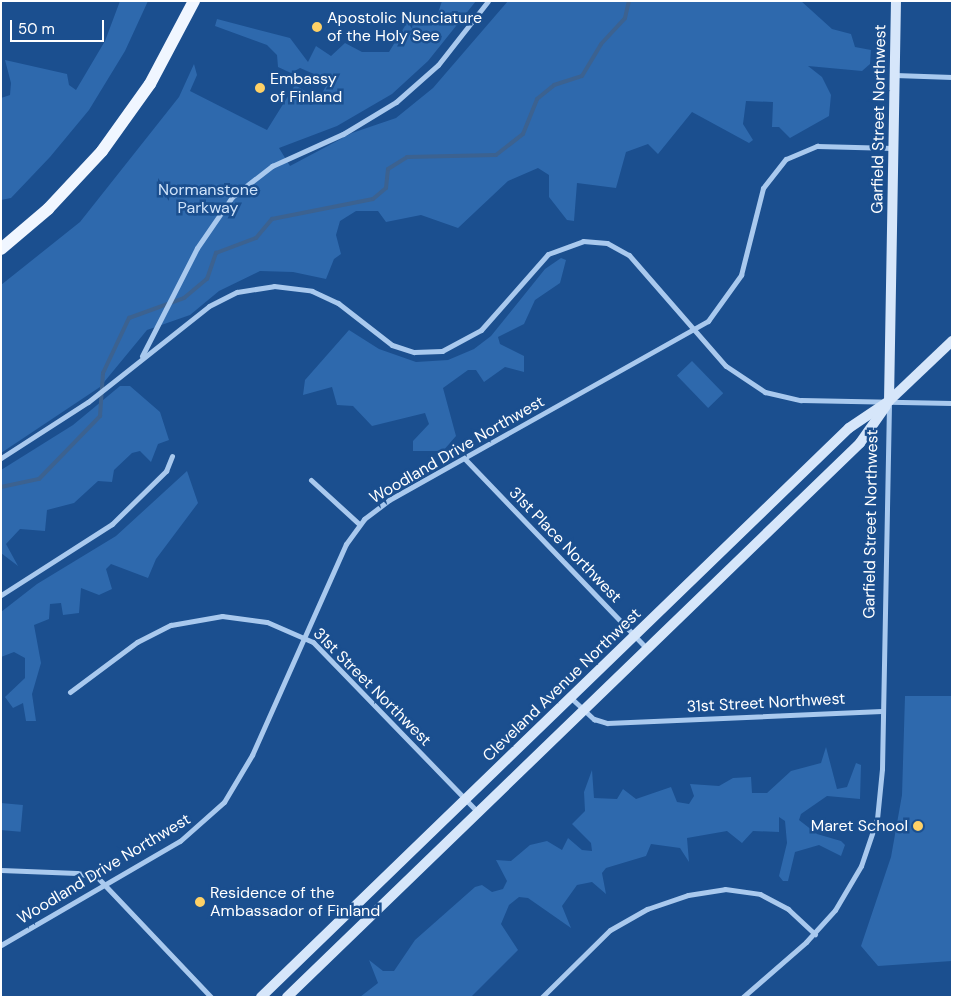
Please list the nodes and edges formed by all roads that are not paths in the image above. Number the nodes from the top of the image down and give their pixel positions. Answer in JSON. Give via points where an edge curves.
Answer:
{"nodes":[{"id":1,"x":194,"y":1,"type":"edge"},
{"id":2,"x":488,"y":1,"type":"edge"},
{"id":3,"x":896,"y":1,"type":"edge"},
{"id":4,"x":894,"y":76,"type":"junction"},
{"id":5,"x":952,"y":76,"type":"edge"},
{"id":6,"x":893,"y":148,"type":"junction"},
{"id":7,"x":1,"y":249,"type":"edge"},
{"id":8,"x":696,"y":330,"type":"junction"},
{"id":9,"x":952,"y":341,"type":"edge"},
{"id":10,"x":140,"y":359,"type":"junction"},
{"id":11,"x":890,"y":401,"type":"junction"},
{"id":12,"x":952,"y":403,"type":"edge"},
{"id":13,"x":172,"y":456,"type":"dead end"},
{"id":14,"x":1,"y":458,"type":"edge"},
{"id":15,"x":465,"y":459,"type":"junction"},
{"id":16,"x":311,"y":480,"type":"dead end"},
{"id":17,"x":359,"y":524,"type":"junction"},
{"id":18,"x":746,"y":528,"type":"junction"},
{"id":19,"x":758,"y":541,"type":"junction"},
{"id":20,"x":1,"y":595,"type":"edge"},
{"id":21,"x":305,"y":636,"type":"junction"},
{"id":22,"x":634,"y":636,"type":"junction"},
{"id":23,"x":647,"y":649,"type":"junction"},
{"id":24,"x":70,"y":692,"type":"dead end"},
{"id":25,"x":570,"y":697,"type":"junction"},
{"id":26,"x":583,"y":710,"type":"junction"},
{"id":27,"x":882,"y":710,"type":"junction"},
{"id":28,"x":466,"y":799,"type":"junction"},
{"id":29,"x":478,"y":812,"type":"junction"},
{"id":30,"x":1,"y":870,"type":"edge"},
{"id":31,"x":104,"y":885,"type":"junction"},
{"id":32,"x":350,"y":910,"type":"junction"},
{"id":33,"x":362,"y":924,"type":"junction"},
{"id":34,"x":815,"y":934,"type":"junction"},
{"id":35,"x":1,"y":945,"type":"edge"},
{"id":36,"x":211,"y":997,"type":"edge"},
{"id":37,"x":261,"y":997,"type":"edge"},
{"id":38,"x":287,"y":997,"type":"edge"},
{"id":39,"x":542,"y":997,"type":"edge"},
{"id":40,"x":743,"y":997,"type":"edge"}],
"edges":[{"from":1,"to":7,"type":"main road","via":[[150,84],[102,151],[48,210]]},
{"from":2,"to":10,"type":"street","via":[[438,65],[396,102],[343,134],[272,166],[238,191],[211,226],[169,299]]},
{"from":3,"to":4,"type":"main road","name":"Garfield Street Northwest"},
{"from":4,"to":5,"type":"street"},
{"from":4,"to":6,"type":"main road","name":"Garfield Street Northwest"},
{"from":6,"to":8,"type":"street","name":"Woodland Drive Northwest","via":[[817,146],[779,165],[761,193],[741,275],[721,306]]},
{"from":6,"to":11,"type":"main road","name":"Garfield Street Northwest"},
{"from":8,"to":10,"type":"street","via":[[629,255],[607,243],[583,241],[548,254],[482,330],[442,351],[421,353],[392,345],[329,298],[274,286],[243,290],[219,300]]},
{"from":8,"to":11,"type":"street","via":[[736,375],[773,394],[801,400]]},
{"from":8,"to":15,"type":"street","name":"Woodland Drive Northwest"},
{"from":9,"to":11,"type":"main road","name":"Cleveland Avenue Northwest"},
{"from":10,"to":14,"type":"street","via":[[99,394]]},
{"from":11,"to":12,"type":"street"},
{"from":11,"to":18,"type":"main road","name":"Cleveland Avenue Northwest","via":[[849,428]]},
{"from":11,"to":19,"type":"main road","name":"Cleveland Avenue Northwest","via":[[860,443]]},
{"from":11,"to":27,"type":"street","name":"Garfield Street Northwest"},
{"from":13,"to":20,"type":"street","via":[[166,471],[112,524]]},
{"from":15,"to":17,"type":"street","name":"Woodland Drive Northwest","via":[[389,500]]},
{"from":15,"to":22,"type":"street","name":"31st Place Northwest"},
{"from":16,"to":17,"type":"street"},
{"from":17,"to":21,"type":"street","name":"Woodland Drive Northwest","via":[[346,544]]},
{"from":18,"to":19,"type":"main road"},
{"from":18,"to":22,"type":"main road","name":"Cleveland Avenue Northwest"},
{"from":19,"to":23,"type":"main road","name":"Cleveland Avenue Northwest"},
{"from":21,"to":24,"type":"street","name":"31st Street Northwest","via":[[248,618],[187,620],[146,636]]},
{"from":21,"to":28,"type":"street","name":"31st Street Northwest"},
{"from":21,"to":31,"type":"street","name":"Woodland Drive Northwest","via":[[248,765],[224,802],[190,835]]},
{"from":22,"to":23,"type":"street","name":"31st Place Northwest"},
{"from":22,"to":25,"type":"main road","name":"Cleveland Avenue Northwest"},
{"from":23,"to":26,"type":"main road","name":"Cleveland Avenue Northwest"},
{"from":25,"to":26,"type":"street","name":"31st Street Northwest"},
{"from":25,"to":28,"type":"main road","name":"Cleveland Avenue Northwest"},
{"from":26,"to":27,"type":"street","name":"31st Street Northwest","via":[[607,722]]},
{"from":26,"to":29,"type":"main road","name":"Cleveland Avenue Northwest"},
{"from":27,"to":34,"type":"street","name":"Garfield Street Northwest","via":[[881,783],[872,835],[844,896]]},
{"from":28,"to":29,"type":"street","name":"31st Street Northwest"},
{"from":28,"to":32,"type":"main road","name":"Cleveland Avenue Northwest"},
{"from":29,"to":33,"type":"main road","name":"Cleveland Avenue Northwest"},
{"from":30,"to":31,"type":"street","via":[[83,874]]},
{"from":31,"to":35,"type":"street","name":"Woodland Drive Northwest"},
{"from":31,"to":36,"type":"street"},
{"from":32,"to":33,"type":"main road"},
{"from":32,"to":37,"type":"main road","name":"Cleveland Avenue Northwest"},
{"from":33,"to":38,"type":"main road","name":"Cleveland Avenue Northwest"},
{"from":34,"to":39,"type":"street","via":[[781,904],[754,892],[725,888],[688,895],[647,909],[610,930]]},
{"from":34,"to":40,"type":"street","name":"Garfield Street Northwest"}]}
